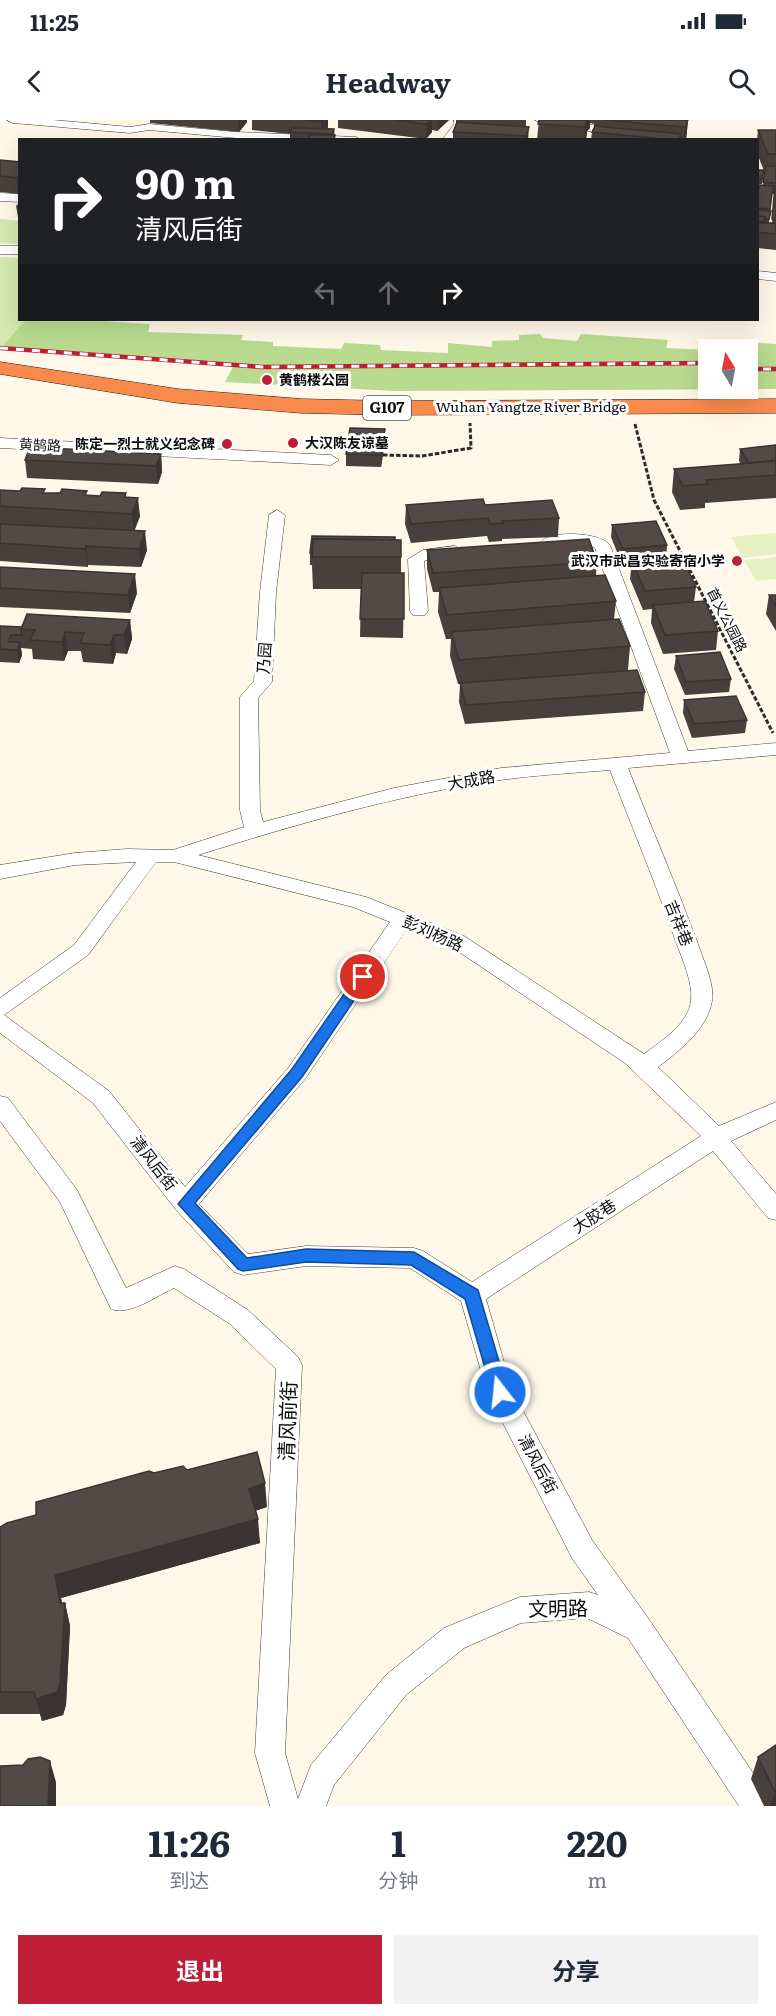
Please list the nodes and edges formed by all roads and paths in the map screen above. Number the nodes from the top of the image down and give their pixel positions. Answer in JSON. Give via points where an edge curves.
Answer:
{"nodes":[{"id":1,"x":13,"y":120,"type":"edge"},
{"id":2,"x":460,"y":120,"type":"edge"},
{"id":3,"x":541,"y":120,"type":"edge"},
{"id":4,"x":606,"y":125,"type":"edge"},
{"id":5,"x":130,"y":130,"type":"junction"},
{"id":6,"x":664,"y":136,"type":"edge"},
{"id":7,"x":123,"y":138,"type":"edge"},
{"id":8,"x":308,"y":138,"type":"edge"},
{"id":9,"x":449,"y":138,"type":"edge"},
{"id":10,"x":0,"y":196,"type":"edge"},
{"id":11,"x":18,"y":198,"type":"edge"},
{"id":12,"x":0,"y":250,"type":"edge"},
{"id":13,"x":18,"y":250,"type":"edge"},
{"id":14,"x":759,"y":275,"type":"edge"},
{"id":15,"x":776,"y":277,"type":"edge"},
{"id":16,"x":0,"y":358,"type":"edge"},
{"id":17,"x":0,"y":368,"type":"edge"},
{"id":18,"x":776,"y":395,"type":"edge"},
{"id":19,"x":776,"y":406,"type":"edge"},
{"id":20,"x":630,"y":407,"type":"junction"},
{"id":21,"x":470,"y":430,"type":"dead end"},
{"id":22,"x":0,"y":444,"type":"edge"},
{"id":23,"x":383,"y":455,"type":"edge"},
{"id":24,"x":331,"y":460,"type":"dead end"},
{"id":25,"x":277,"y":515,"type":"dead end"},
{"id":26,"x":533,"y":544,"type":"edge"},
{"id":27,"x":475,"y":549,"type":"edge"},
{"id":28,"x":419,"y":611,"type":"dead end"},
{"id":29,"x":776,"y":739,"type":"edge"},
{"id":30,"x":776,"y":749,"type":"edge"},
{"id":31,"x":681,"y":758,"type":"junction"},
{"id":32,"x":616,"y":764,"type":"junction"},
{"id":33,"x":255,"y":831,"type":"junction"},
{"id":34,"x":151,"y":855,"type":"junction"},
{"id":35,"x":174,"y":856,"type":"junction"},
{"id":36,"x":0,"y":872,"type":"edge"},
{"id":37,"x":402,"y":920,"type":"junction"},
{"id":38,"x":0,"y":1009,"type":"edge"},
{"id":39,"x":0,"y":1022,"type":"edge"},
{"id":40,"x":643,"y":1067,"type":"junction"},
{"id":41,"x":0,"y":1104,"type":"edge"},
{"id":42,"x":776,"y":1110,"type":"edge"},
{"id":43,"x":716,"y":1138,"type":"junction"},
{"id":44,"x":185,"y":1204,"type":"junction"},
{"id":45,"x":776,"y":1211,"type":"edge"},
{"id":46,"x":472,"y":1295,"type":"junction"},
{"id":47,"x":638,"y":1628,"type":"junction"},
{"id":48,"x":285,"y":1806,"type":"edge"},
{"id":49,"x":310,"y":1806,"type":"edge"},
{"id":50,"x":757,"y":1806,"type":"edge"}],
"edges":[{"from":1,"to":5,"type":"street"},
{"from":2,"to":9,"type":"street"},
{"from":3,"to":4,"type":"street"},
{"from":4,"to":6,"type":"street"},
{"from":5,"to":7,"type":"street"},
{"from":5,"to":8,"type":"street","via":[[149,127]]},
{"from":10,"to":11,"type":"street"},
{"from":12,"to":13,"type":"street"},
{"from":14,"to":15,"type":"street"},
{"from":16,"to":18,"type":"highway","name":"Wuhan Yangtze River Bridge","number":"G107","via":[[180,386],[302,395]]},
{"from":17,"to":20,"type":"highway","name":"Wuhan Yangtze River Bridge","number":"G107","via":[[178,396],[279,404],[391,408]]},
{"from":19,"to":20,"type":"highway","name":"Wuhan Yangtze River Bridge","number":"G107"},
{"from":20,"to":29,"type":"path","name":"首义公园路","via":[[654,500]]},
{"from":21,"to":23,"type":"path","via":[[471,448],[422,456]]},
{"from":22,"to":24,"type":"street","name":"黄鹄路"},
{"from":25,"to":33,"type":"street","name":"乃园","via":[[263,682],[249,697],[250,810]]},
{"from":26,"to":31,"type":"street","via":[[590,539],[602,545]]},
{"from":27,"to":28,"type":"street","via":[[429,553],[416,559]]},
{"from":30,"to":31,"type":"street","name":"大成路"},
{"from":31,"to":32,"type":"street","name":"大成路"},
{"from":32,"to":33,"type":"street","name":"大成路","via":[[501,774],[394,794]]},
{"from":32,"to":40,"type":"street","name":"吉祥巷","via":[[693,958],[703,998],[688,1031]]},
{"from":33,"to":35,"type":"street","name":"大成路"},
{"from":34,"to":35,"type":"street","name":"彭刘杨路"},
{"from":34,"to":36,"type":"street","name":"彭刘杨路","via":[[75,859]]},
{"from":34,"to":38,"type":"street","via":[[81,951]]},
{"from":35,"to":37,"type":"street","name":"彭刘杨路","via":[[359,903]]},
{"from":37,"to":40,"type":"street","name":"彭刘杨路","via":[[457,941]]},
{"from":37,"to":44,"type":"street","via":[[297,1073]]},
{"from":39,"to":44,"type":"street","name":"清风后街","via":[[101,1097]]},
{"from":40,"to":43,"type":"street","name":"彭刘杨路"},
{"from":41,"to":48,"type":"street","name":"清风前街","via":[[69,1197],[120,1302],[175,1276],[239,1317],[290,1365],[270,1754]]},
{"from":42,"to":43,"type":"street","name":"大胶巷"},
{"from":43,"to":45,"type":"street","name":"彭刘杨路"},
{"from":43,"to":46,"type":"street","name":"大胶巷"},
{"from":44,"to":46,"type":"street","name":"清风后街","via":[[243,1265],[306,1256],[414,1258]]},
{"from":46,"to":47,"type":"street","name":"清风后街","via":[[500,1392],[582,1549]]},
{"from":47,"to":49,"type":"street","name":"文明路","via":[[589,1605],[580,1605],[520,1610],[454,1638],[396,1685],[322,1776]]},
{"from":47,"to":50,"type":"street"}]}
